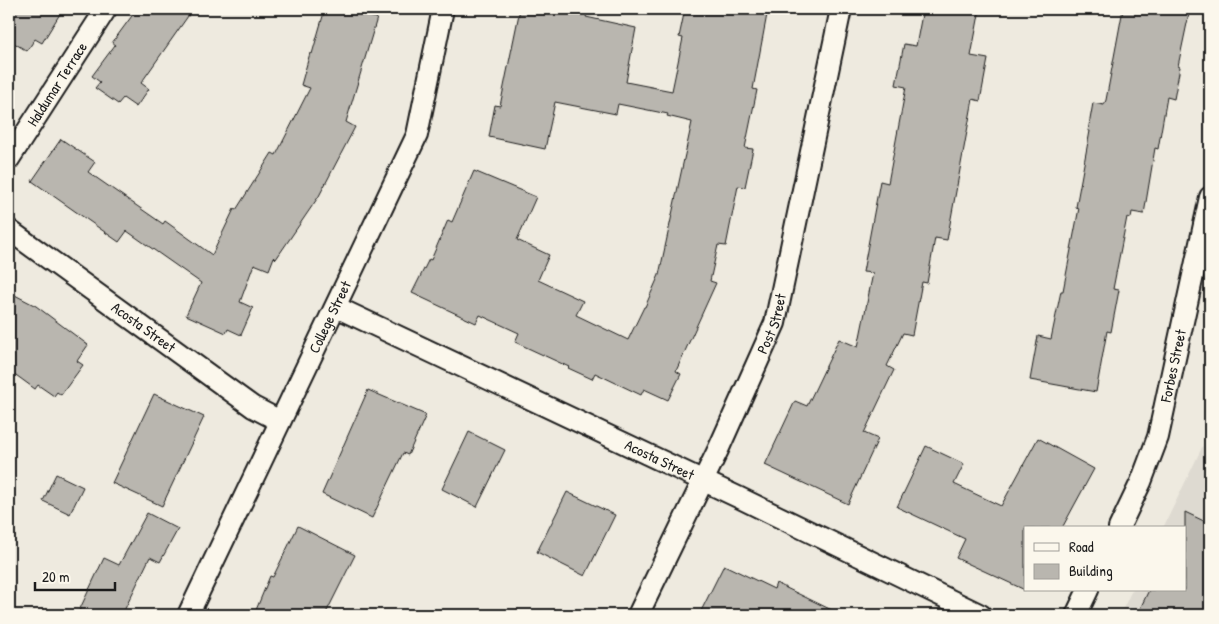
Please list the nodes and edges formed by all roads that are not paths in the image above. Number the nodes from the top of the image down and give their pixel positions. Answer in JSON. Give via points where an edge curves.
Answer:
{"nodes":[{"id":1,"x":106,"y":9,"type":"edge"},
{"id":2,"x":443,"y":9,"type":"edge"},
{"id":3,"x":841,"y":9,"type":"edge"},
{"id":4,"x":9,"y":159,"type":"edge"},
{"id":5,"x":1210,"y":197,"type":"edge"},
{"id":6,"x":9,"y":230,"type":"edge"},
{"id":7,"x":336,"y":307,"type":"junction"},
{"id":8,"x":280,"y":422,"type":"junction"},
{"id":9,"x":703,"y":481,"type":"junction"},
{"id":10,"x":1120,"y":526,"type":"edge"},
{"id":11,"x":1087,"y":592,"type":"edge"},
{"id":12,"x":188,"y":615,"type":"edge"},
{"id":13,"x":638,"y":615,"type":"edge"},
{"id":14,"x":981,"y":615,"type":"edge"},
{"id":15,"x":1076,"y":615,"type":"edge"}],
"edges":[{"from":1,"to":4,"type":"street","name":"Haldumar Terrace"},
{"from":2,"to":7,"type":"street","name":"College Street","via":[[417,135]]},
{"from":3,"to":9,"type":"street","name":"Post Street","via":[[775,323]]},
{"from":5,"to":10,"type":"street","name":"Forbes Street","via":[[1158,437]]},
{"from":6,"to":8,"type":"street","name":"Acosta Street","via":[[253,407]]},
{"from":7,"to":8,"type":"street","name":"College Street"},
{"from":7,"to":9,"type":"street","name":"Acosta Street"},
{"from":8,"to":12,"type":"street","name":"College Street"},
{"from":9,"to":13,"type":"street","name":"Post Street"},
{"from":9,"to":14,"type":"street","name":"Acosta Street"},
{"from":11,"to":15,"type":"street"}]}
